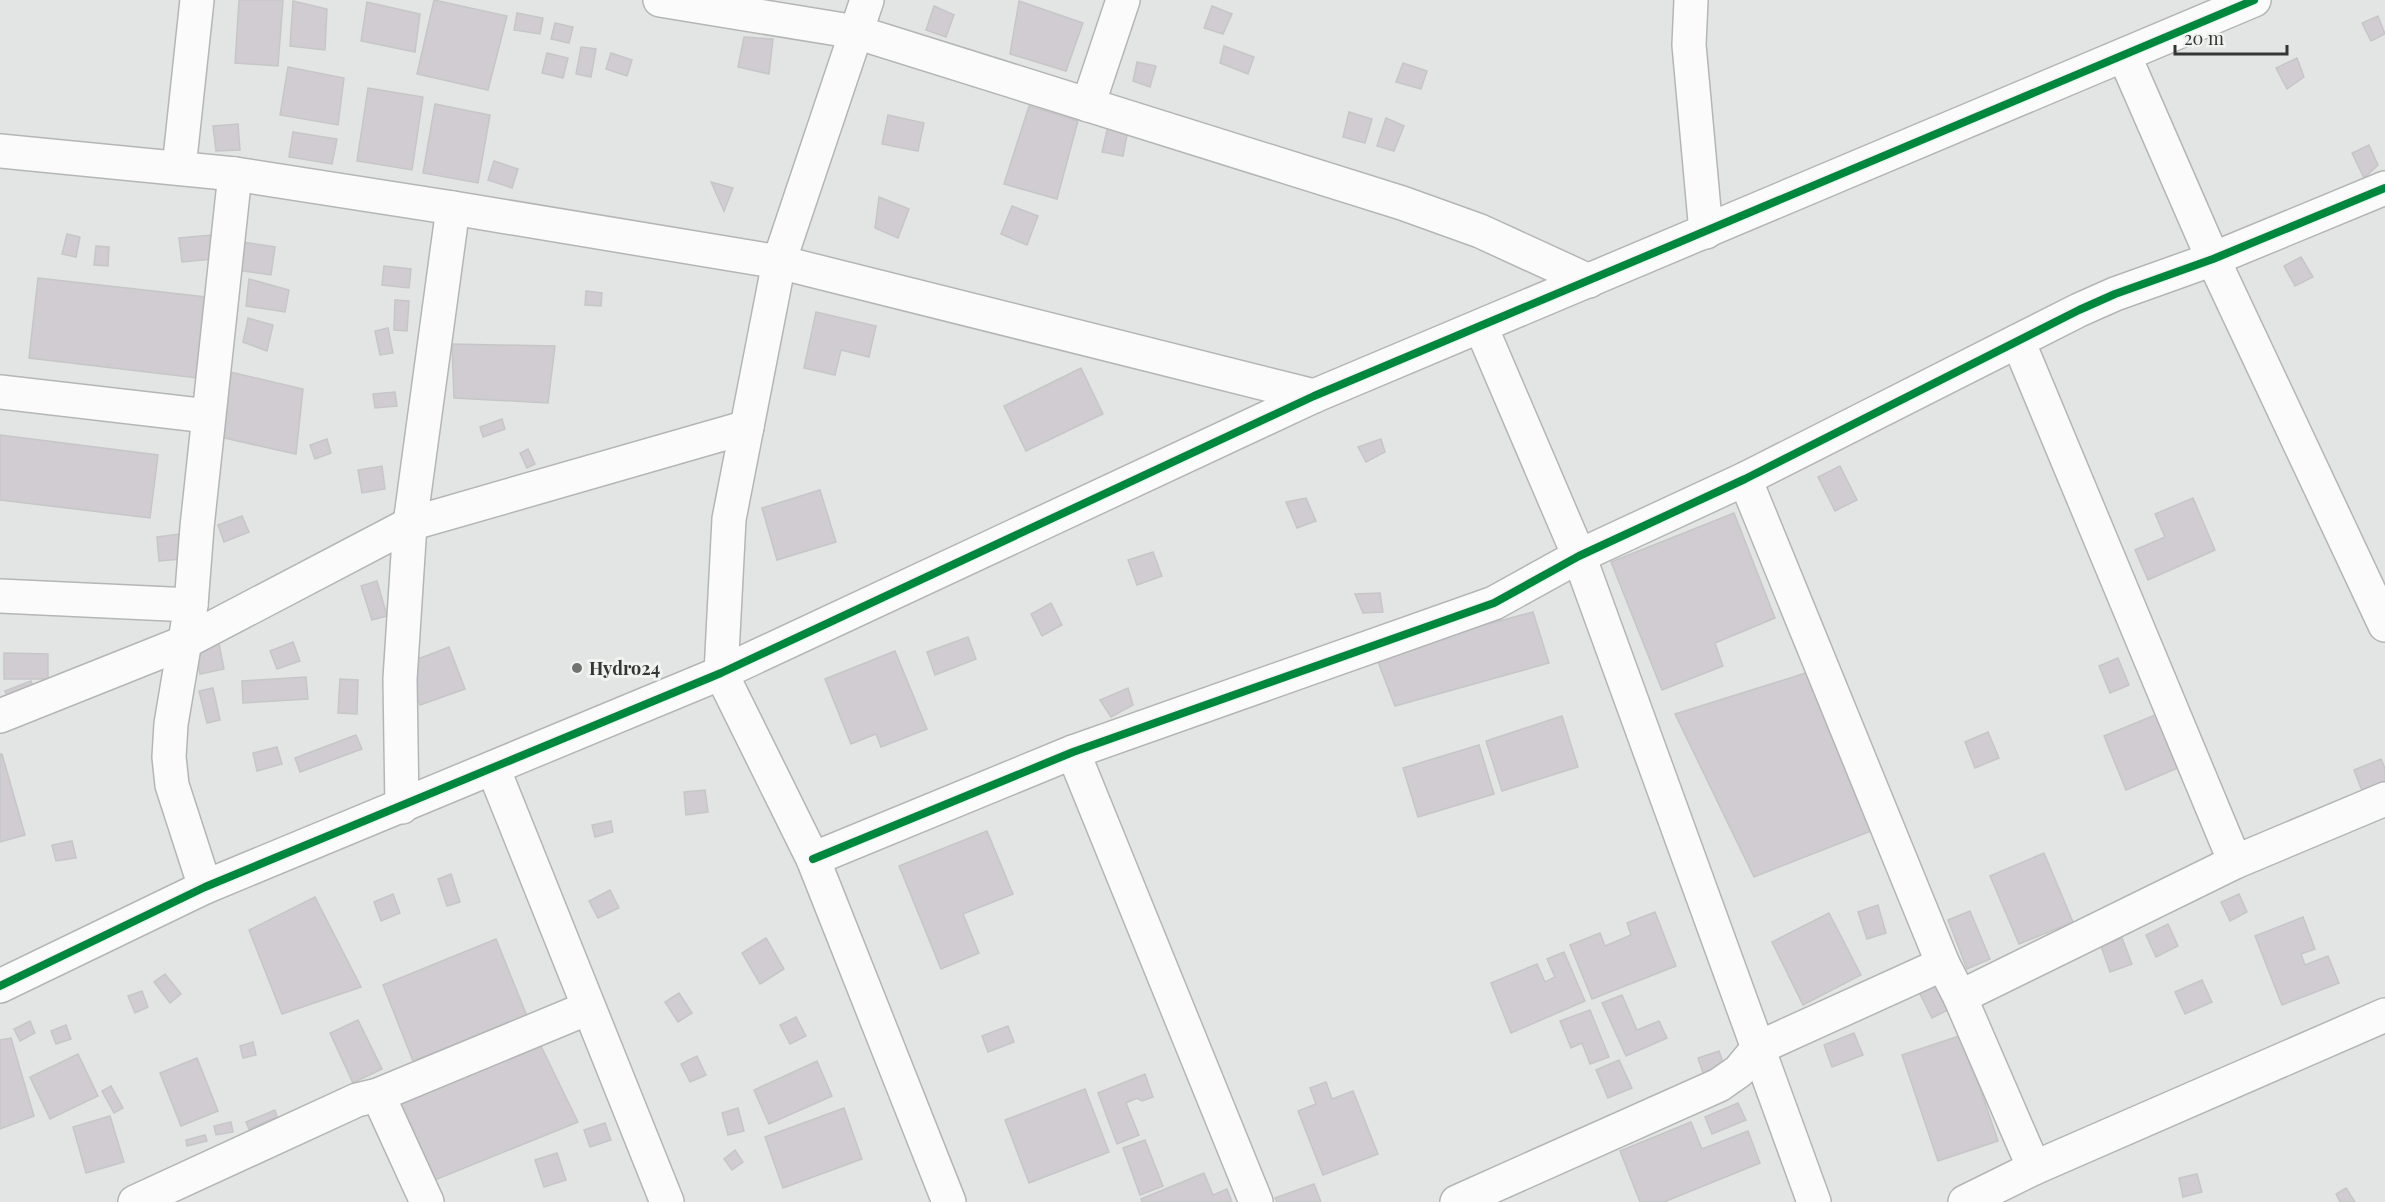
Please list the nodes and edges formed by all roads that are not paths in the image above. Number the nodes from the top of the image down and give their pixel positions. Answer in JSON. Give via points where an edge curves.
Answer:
{"nodes":[{"id":1,"x":197,"y":0,"type":"edge"},
{"id":2,"x":660,"y":0,"type":"edge"},
{"id":3,"x":867,"y":0,"type":"edge"},
{"id":4,"x":1123,"y":0,"type":"edge"},
{"id":5,"x":1691,"y":0,"type":"edge"},
{"id":6,"x":2254,"y":0,"type":"edge"},
{"id":7,"x":856,"y":32,"type":"junction"},
{"id":8,"x":2124,"y":55,"type":"junction"},
{"id":9,"x":1088,"y":105,"type":"junction"},
{"id":10,"x":0,"y":151,"type":"edge"},
{"id":11,"x":179,"y":168,"type":"junction"},
{"id":12,"x":235,"y":174,"type":"junction"},
{"id":13,"x":2385,"y":188,"type":"edge"},
{"id":14,"x":453,"y":208,"type":"junction"},
{"id":15,"x":1706,"y":232,"type":"junction"},
{"id":16,"x":2213,"y":259,"type":"junction"},
{"id":17,"x":779,"y":262,"type":"junction"},
{"id":18,"x":1589,"y":281,"type":"junction"},
{"id":19,"x":1481,"y":327,"type":"junction"},
{"id":20,"x":2018,"y":341,"type":"junction"},
{"id":21,"x":0,"y":392,"type":"edge"},
{"id":22,"x":1314,"y":396,"type":"junction"},
{"id":23,"x":208,"y":416,"type":"junction"},
{"id":24,"x":747,"y":428,"type":"junction"},
{"id":25,"x":1745,"y":479,"type":"junction"},
{"id":26,"x":410,"y":524,"type":"junction"},
{"id":27,"x":1579,"y":556,"type":"junction"},
{"id":28,"x":0,"y":596,"type":"edge"},
{"id":29,"x":190,"y":606,"type":"junction"},
{"id":30,"x":2385,"y":625,"type":"edge"},
{"id":31,"x":183,"y":643,"type":"junction"},
{"id":32,"x":721,"y":673,"type":"junction"},
{"id":33,"x":0,"y":716,"type":"edge"},
{"id":34,"x":1073,"y":752,"type":"junction"},
{"id":35,"x":493,"y":768,"type":"junction"},
{"id":36,"x":2385,"y":799,"type":"edge"},
{"id":37,"x":402,"y":807,"type":"junction"},
{"id":38,"x":813,"y":859,"type":"junction"},
{"id":39,"x":2235,"y":862,"type":"junction"},
{"id":40,"x":205,"y":887,"type":"junction"},
{"id":41,"x":1943,"y":964,"type":"junction"},
{"id":42,"x":0,"y":986,"type":"edge"},
{"id":43,"x":1960,"y":997,"type":"junction"},
{"id":44,"x":588,"y":1008,"type":"junction"},
{"id":45,"x":2385,"y":1015,"type":"edge"},
{"id":46,"x":1758,"y":1048,"type":"junction"},
{"id":47,"x":378,"y":1095,"type":"junction"},
{"id":48,"x":2034,"y":1168,"type":"junction"},
{"id":49,"x":135,"y":1202,"type":"edge"},
{"id":50,"x":427,"y":1202,"type":"edge"},
{"id":51,"x":667,"y":1202,"type":"edge"},
{"id":52,"x":950,"y":1202,"type":"edge"},
{"id":53,"x":1256,"y":1202,"type":"edge"},
{"id":54,"x":1457,"y":1202,"type":"edge"},
{"id":55,"x":1814,"y":1202,"type":"edge"},
{"id":56,"x":1965,"y":1202,"type":"edge"}],
"edges":[{"from":1,"to":11,"type":"street"},
{"from":2,"to":7,"type":"street"},
{"from":3,"to":7,"type":"street"},
{"from":4,"to":9,"type":"street"},
{"from":5,"to":15,"type":"street","via":[[1689,45]]},
{"from":6,"to":8,"type":"street"},
{"from":7,"to":9,"type":"street"},
{"from":7,"to":17,"type":"street"},
{"from":8,"to":15,"type":"street"},
{"from":8,"to":16,"type":"street"},
{"from":9,"to":18,"type":"street","via":[[1401,203],[1480,231]]},
{"from":10,"to":11,"type":"street"},
{"from":11,"to":12,"type":"street"},
{"from":12,"to":14,"type":"street"},
{"from":12,"to":23,"type":"street"},
{"from":13,"to":16,"type":"street"},
{"from":14,"to":17,"type":"street"},
{"from":14,"to":26,"type":"street"},
{"from":15,"to":18,"type":"street"},
{"from":16,"to":20,"type":"street","via":[[2106,298]]},
{"from":16,"to":30,"type":"street"},
{"from":17,"to":22,"type":"street"},
{"from":17,"to":24,"type":"street"},
{"from":18,"to":19,"type":"street"},
{"from":19,"to":22,"type":"street"},
{"from":19,"to":27,"type":"street"},
{"from":20,"to":25,"type":"street"},
{"from":20,"to":39,"type":"street"},
{"from":21,"to":23,"type":"street"},
{"from":22,"to":32,"type":"street"},
{"from":23,"to":29,"type":"street"},
{"from":24,"to":26,"type":"street"},
{"from":24,"to":32,"type":"street","via":[[729,519]]},
{"from":25,"to":27,"type":"street"},
{"from":25,"to":41,"type":"street"},
{"from":26,"to":31,"type":"street"},
{"from":26,"to":37,"type":"street","via":[[400,679]]},
{"from":27,"to":34,"type":"street","via":[[1494,603]]},
{"from":27,"to":46,"type":"street"},
{"from":28,"to":29,"type":"street"},
{"from":29,"to":31,"type":"street"},
{"from":31,"to":33,"type":"street"},
{"from":31,"to":40,"type":"street","via":[[171,724],[172,785]]},
{"from":32,"to":35,"type":"street"},
{"from":32,"to":38,"type":"street"},
{"from":34,"to":38,"type":"street"},
{"from":34,"to":53,"type":"street"},
{"from":35,"to":37,"type":"street"},
{"from":35,"to":44,"type":"street"},
{"from":36,"to":39,"type":"street"},
{"from":37,"to":40,"type":"street"},
{"from":38,"to":52,"type":"street"},
{"from":39,"to":43,"type":"street"},
{"from":40,"to":42,"type":"street"},
{"from":41,"to":43,"type":"street"},
{"from":41,"to":46,"type":"street"},
{"from":43,"to":48,"type":"street"},
{"from":44,"to":47,"type":"street"},
{"from":44,"to":51,"type":"street"},
{"from":45,"to":48,"type":"street"},
{"from":46,"to":54,"type":"street","via":[[1739,1071],[1719,1085]]},
{"from":46,"to":55,"type":"street"},
{"from":47,"to":49,"type":"street","via":[[357,1100]]},
{"from":47,"to":50,"type":"street"},
{"from":48,"to":56,"type":"street"}]}
